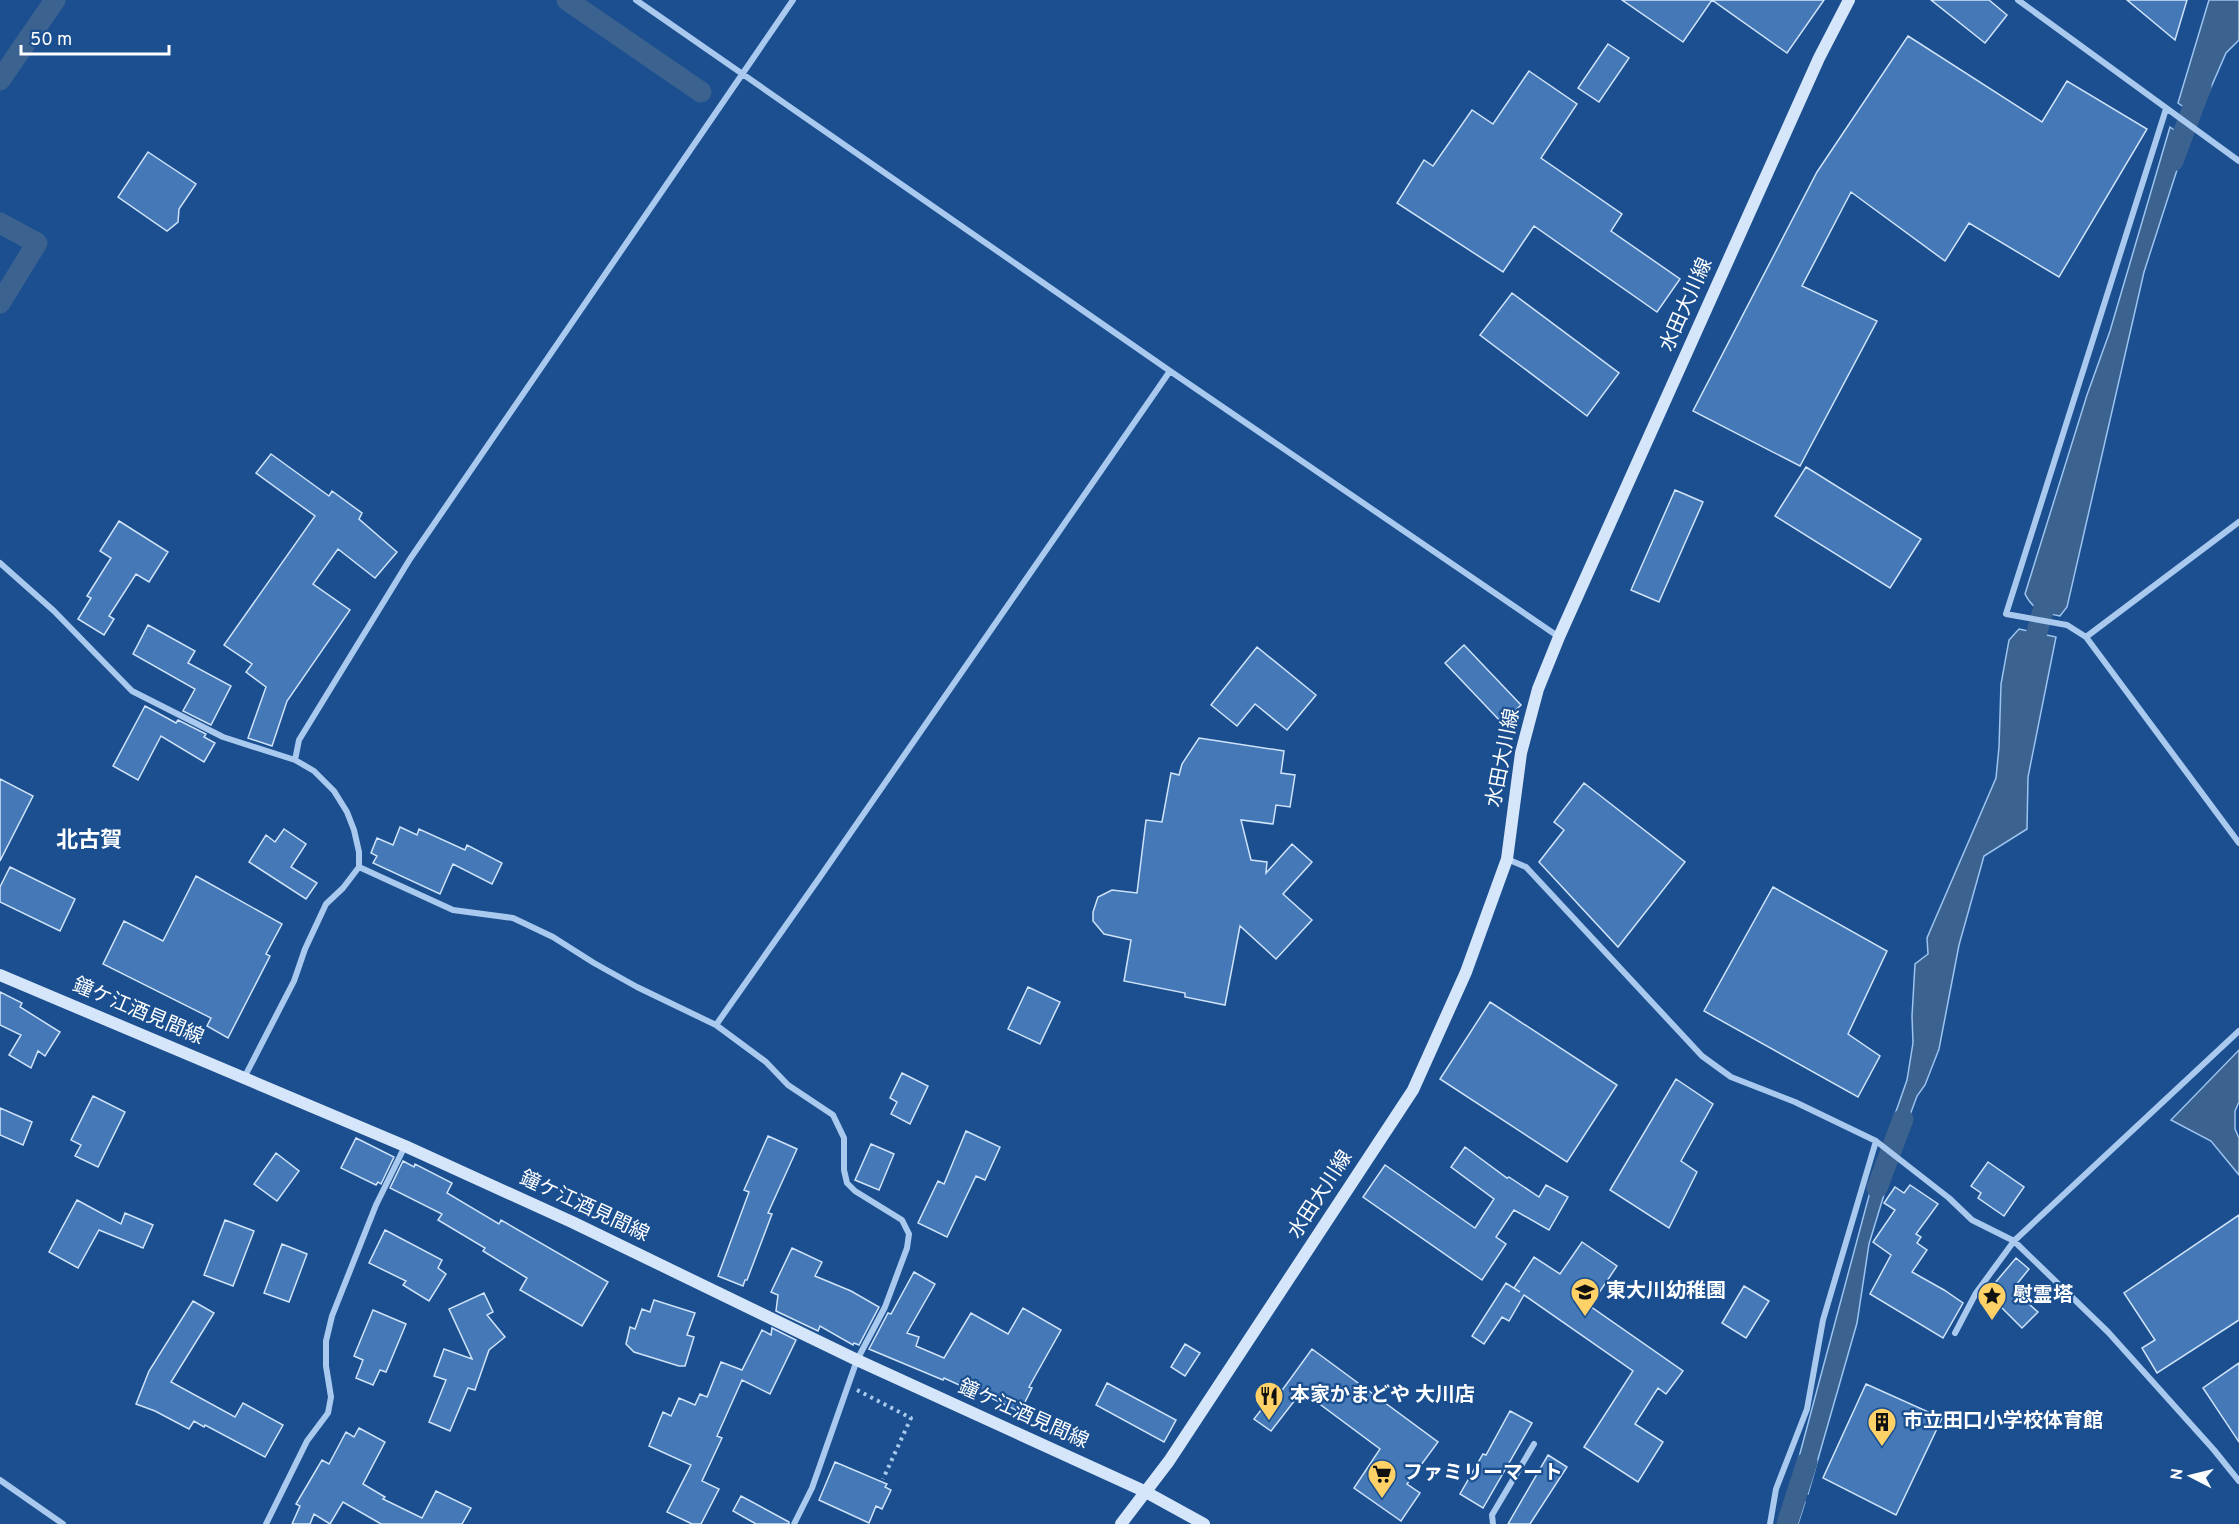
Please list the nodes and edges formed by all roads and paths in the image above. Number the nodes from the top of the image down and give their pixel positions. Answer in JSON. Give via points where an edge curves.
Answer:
{"nodes":[{"id":1,"x":636,"y":0,"type":"edge"},
{"id":2,"x":793,"y":0,"type":"edge"},
{"id":3,"x":1850,"y":0,"type":"edge"},
{"id":4,"x":2018,"y":0,"type":"edge"},
{"id":5,"x":742,"y":74,"type":"junction"},
{"id":6,"x":2166,"y":109,"type":"junction"},
{"id":7,"x":2239,"y":161,"type":"edge"},
{"id":8,"x":1170,"y":371,"type":"junction"},
{"id":9,"x":2239,"y":522,"type":"edge"},
{"id":10,"x":0,"y":563,"type":"edge"},
{"id":11,"x":2086,"y":637,"type":"junction"},
{"id":12,"x":1559,"y":638,"type":"junction"},
{"id":13,"x":295,"y":760,"type":"junction"},
{"id":14,"x":2239,"y":843,"type":"edge"},
{"id":15,"x":1507,"y":859,"type":"junction"},
{"id":16,"x":358,"y":867,"type":"junction"},
{"id":17,"x":0,"y":975,"type":"edge"},
{"id":18,"x":716,"y":1025,"type":"junction"},
{"id":19,"x":2239,"y":1031,"type":"edge"},
{"id":20,"x":244,"y":1078,"type":"junction"},
{"id":21,"x":1876,"y":1141,"type":"junction"},
{"id":22,"x":405,"y":1146,"type":"junction"},
{"id":23,"x":2014,"y":1241,"type":"junction"},
{"id":24,"x":1955,"y":1333,"type":"dead end"},
{"id":25,"x":857,"y":1360,"type":"junction"},
{"id":26,"x":848,"y":1386,"type":"junction"},
{"id":27,"x":1534,"y":1444,"type":"dead end"},
{"id":28,"x":883,"y":1479,"type":"dead end"},
{"id":29,"x":0,"y":1480,"type":"edge"},
{"id":30,"x":2239,"y":1481,"type":"edge"},
{"id":31,"x":1144,"y":1491,"type":"junction"},
{"id":32,"x":63,"y":1524,"type":"edge"},
{"id":33,"x":266,"y":1524,"type":"edge"},
{"id":34,"x":794,"y":1524,"type":"edge"},
{"id":35,"x":1121,"y":1524,"type":"edge"},
{"id":36,"x":1204,"y":1524,"type":"edge"},
{"id":37,"x":1493,"y":1524,"type":"edge"},
{"id":38,"x":1770,"y":1524,"type":"edge"}],
"edges":[{"from":1,"to":5,"type":"street"},
{"from":2,"to":5,"type":"street"},
{"from":3,"to":12,"type":"main road","name":"水田大川線","via":[[1814,69]]},
{"from":4,"to":6,"type":"street"},
{"from":5,"to":8,"type":"street"},
{"from":5,"to":13,"type":"street","via":[[410,560],[299,740]]},
{"from":6,"to":7,"type":"street"},
{"from":6,"to":11,"type":"street","via":[[2006,614],[2067,625]]},
{"from":8,"to":12,"type":"street"},
{"from":8,"to":18,"type":"street"},
{"from":9,"to":11,"type":"street"},
{"from":10,"to":13,"type":"street","via":[[54,611],[132,691],[223,737]]},
{"from":11,"to":14,"type":"street"},
{"from":12,"to":15,"type":"main road","name":"水田大川線","via":[[1538,689],[1521,753]]},
{"from":13,"to":16,"type":"street","via":[[314,771],[334,791],[347,812],[359,852]]},
{"from":15,"to":21,"type":"street","via":[[1526,867],[1702,1056],[1731,1077]]},
{"from":15,"to":31,"type":"main road","name":"水田大川線","via":[[1466,972],[1413,1090],[1182,1442]]},
{"from":16,"to":18,"type":"street","via":[[453,910],[513,918],[637,987]]},
{"from":16,"to":20,"type":"street","via":[[326,904],[294,981]]},
{"from":17,"to":20,"type":"main road","name":"鐘ケ江酒見間線"},
{"from":18,"to":25,"type":"street","via":[[766,1062],[788,1085],[832,1115],[844,1138],[847,1183],[902,1220],[909,1234],[885,1307]]},
{"from":19,"to":23,"type":"street"},
{"from":20,"to":22,"type":"main road","name":"鐘ケ江酒見間線"},
{"from":21,"to":23,"type":"street","via":[[1972,1220]]},
{"from":21,"to":38,"type":"street","via":[[1823,1320],[1807,1408],[1776,1489]]},
{"from":22,"to":25,"type":"main road","name":"鐘ケ江酒見間線"},
{"from":22,"to":33,"type":"street","via":[[376,1205],[332,1316],[326,1341],[331,1397],[328,1413],[307,1441]]},
{"from":23,"to":24,"type":"street","via":[[1976,1293]]},
{"from":23,"to":30,"type":"street","via":[[2108,1332]]},
{"from":25,"to":26,"type":"street"},
{"from":25,"to":31,"type":"main road","name":"鐘ケ江酒見間線"},
{"from":26,"to":28,"type":"path","via":[[911,1418]]},
{"from":26,"to":34,"type":"street","via":[[812,1488]]},
{"from":27,"to":37,"type":"street","via":[[1492,1515]]},
{"from":29,"to":32,"type":"street"},
{"from":31,"to":35,"type":"main road","name":"水田大川線"},
{"from":31,"to":36,"type":"main road"}]}
